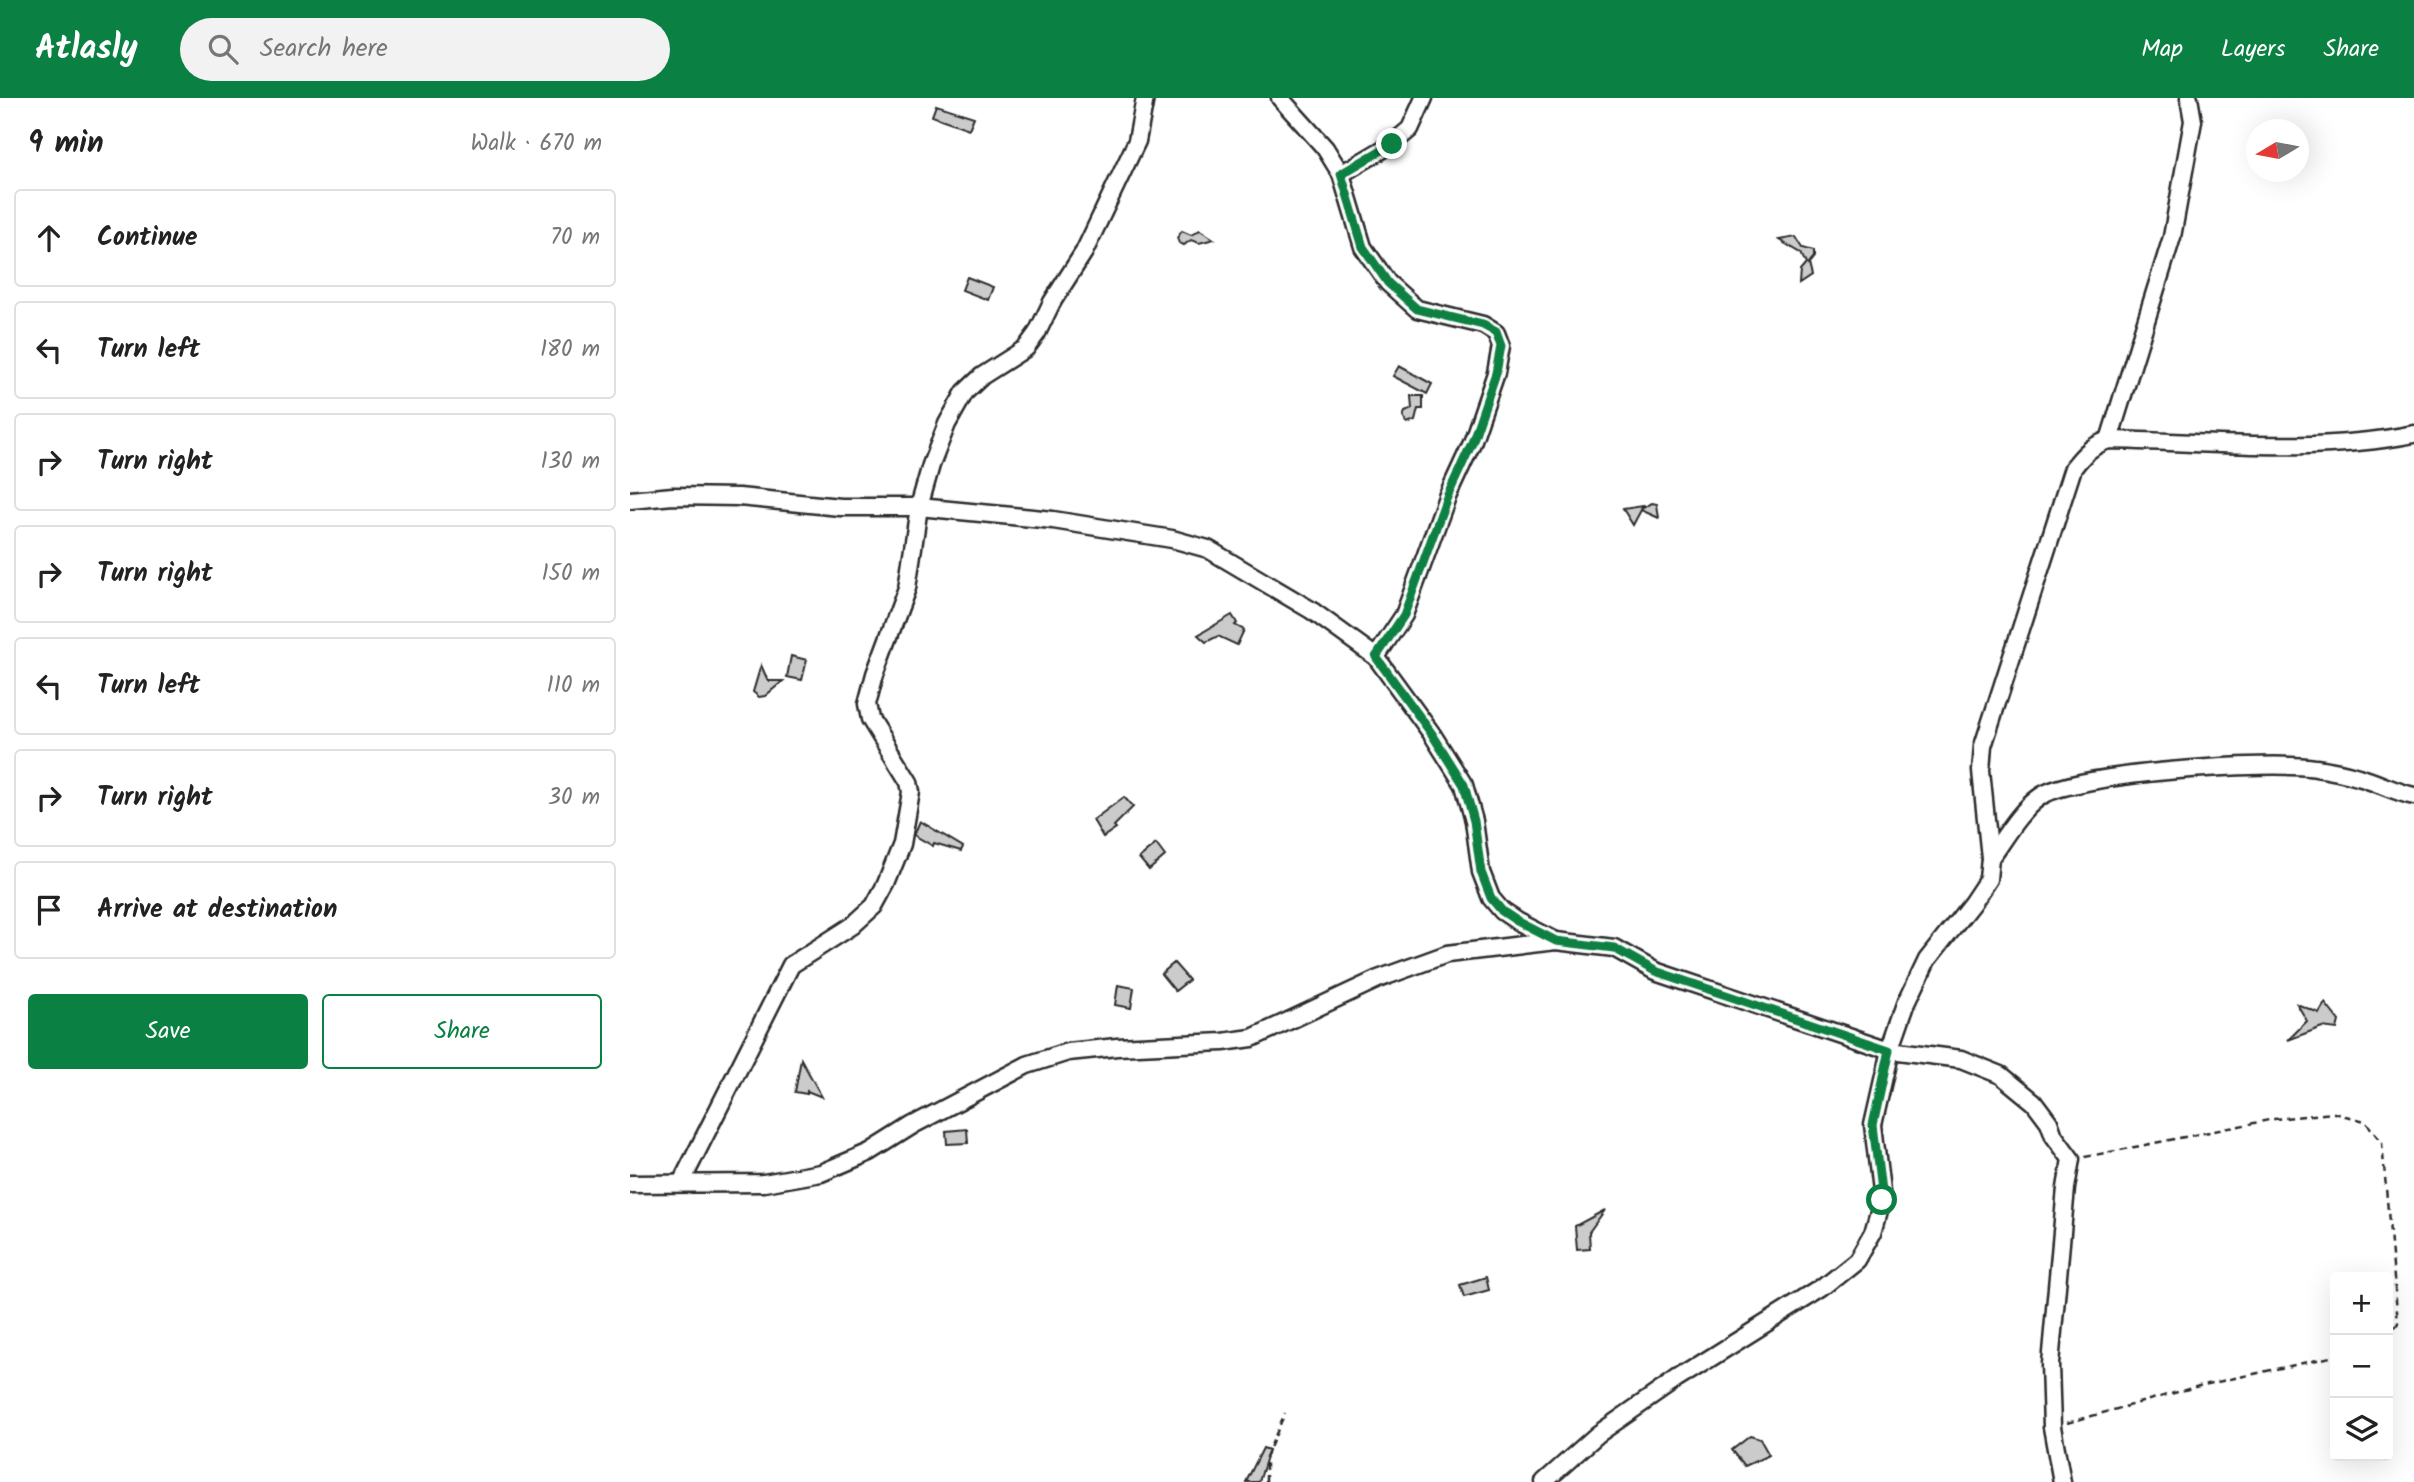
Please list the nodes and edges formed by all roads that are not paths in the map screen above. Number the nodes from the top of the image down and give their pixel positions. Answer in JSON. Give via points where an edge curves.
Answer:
{"nodes":[{"id":1,"x":1145,"y":98,"type":"edge"},
{"id":2,"x":1280,"y":98,"type":"edge"},
{"id":3,"x":1424,"y":98,"type":"edge"},
{"id":4,"x":2189,"y":98,"type":"edge"},
{"id":5,"x":1341,"y":174,"type":"junction"},
{"id":6,"x":2414,"y":434,"type":"edge"},
{"id":7,"x":2109,"y":440,"type":"junction"},
{"id":8,"x":630,"y":500,"type":"edge"},
{"id":9,"x":919,"y":507,"type":"junction"},
{"id":10,"x":1376,"y":657,"type":"junction"},
{"id":11,"x":2414,"y":796,"type":"edge"},
{"id":12,"x":1990,"y":858,"type":"junction"},
{"id":13,"x":1556,"y":941,"type":"junction"},
{"id":14,"x":1889,"y":1050,"type":"junction"},
{"id":15,"x":630,"y":1184,"type":"edge"},
{"id":16,"x":681,"y":1184,"type":"junction"},
{"id":17,"x":1544,"y":1482,"type":"edge"},
{"id":18,"x":2062,"y":1482,"type":"edge"}],
"edges":[{"from":1,"to":9,"type":"street","via":[[1137,141],[1084,252],[1026,348],[965,392],[947,424]]},
{"from":2,"to":5,"type":"street","via":[[1325,148]]},
{"from":3,"to":5,"type":"street","via":[[1410,129]]},
{"from":4,"to":7,"type":"street","via":[[2193,121],[2172,237]]},
{"from":5,"to":10,"type":"street","via":[[1363,247],[1388,283],[1417,309],[1496,332],[1501,346],[1472,443],[1404,615]]},
{"from":6,"to":7,"type":"street","via":[[2326,446]]},
{"from":7,"to":12,"type":"street","via":[[2084,454],[2073,468],[1983,746]]},
{"from":8,"to":9,"type":"street","via":[[739,497]]},
{"from":9,"to":10,"type":"street","via":[[1053,520],[1208,549],[1311,610]]},
{"from":9,"to":16,"type":"street","via":[[907,588],[867,704],[870,719],[909,782],[902,844],[874,906],[852,926],[791,965]]},
{"from":10,"to":13,"type":"street","via":[[1464,785],[1481,872],[1491,898],[1517,921]]},
{"from":11,"to":12,"type":"street","via":[[2314,767],[2265,765],[2077,783],[2043,795],[2027,808]]},
{"from":12,"to":14,"type":"street","via":[[1988,879],[1927,960]]},
{"from":13,"to":14,"type":"street","via":[[1614,948],[1668,975]]},
{"from":13,"to":16,"type":"street","via":[[1447,954],[1378,979],[1252,1038],[1069,1052],[1027,1065],[870,1152],[821,1173],[764,1183]]},
{"from":14,"to":17,"type":"street","via":[[1873,1125],[1882,1200],[1873,1232],[1857,1259],[1822,1288],[1598,1434]]},
{"from":14,"to":18,"type":"street","via":[[1961,1059],[2001,1076],[2034,1102],[2071,1159],[2050,1364],[2052,1427]]},
{"from":15,"to":16,"type":"street"}]}
